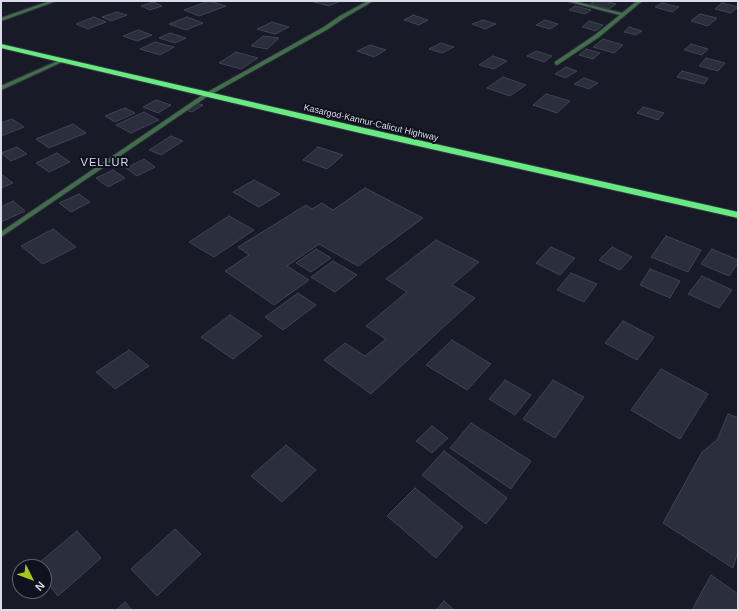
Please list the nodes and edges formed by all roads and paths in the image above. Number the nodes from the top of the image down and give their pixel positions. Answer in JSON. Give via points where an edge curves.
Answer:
{"nodes":[{"id":1,"x":54,"y":1,"type":"edge"},
{"id":2,"x":371,"y":1,"type":"edge"},
{"id":3,"x":568,"y":1,"type":"edge"},
{"id":4,"x":640,"y":1,"type":"edge"},
{"id":5,"x":623,"y":15,"type":"junction"},
{"id":6,"x":1,"y":20,"type":"edge"},
{"id":7,"x":1,"y":46,"type":"edge"},
{"id":8,"x":62,"y":61,"type":"junction"},
{"id":9,"x":557,"y":63,"type":"dead end"},
{"id":10,"x":1,"y":88,"type":"edge"},
{"id":11,"x":206,"y":94,"type":"junction"},
{"id":12,"x":738,"y":215,"type":"edge"},
{"id":13,"x":1,"y":234,"type":"edge"}],
"edges":[{"from":1,"to":6,"type":"street"},
{"from":2,"to":11,"type":"street"},
{"from":3,"to":5,"type":"street"},
{"from":4,"to":5,"type":"street"},
{"from":5,"to":9,"type":"street"},
{"from":7,"to":8,"type":"highway","name":"Kasargod-Kannur-Calicut Highway"},
{"from":8,"to":10,"type":"street"},
{"from":8,"to":11,"type":"highway","name":"Kasargod-Kannur-Calicut Highway"},
{"from":11,"to":12,"type":"highway","name":"Kasargod-Kannur-Calicut Highway"},
{"from":11,"to":13,"type":"street"}]}
